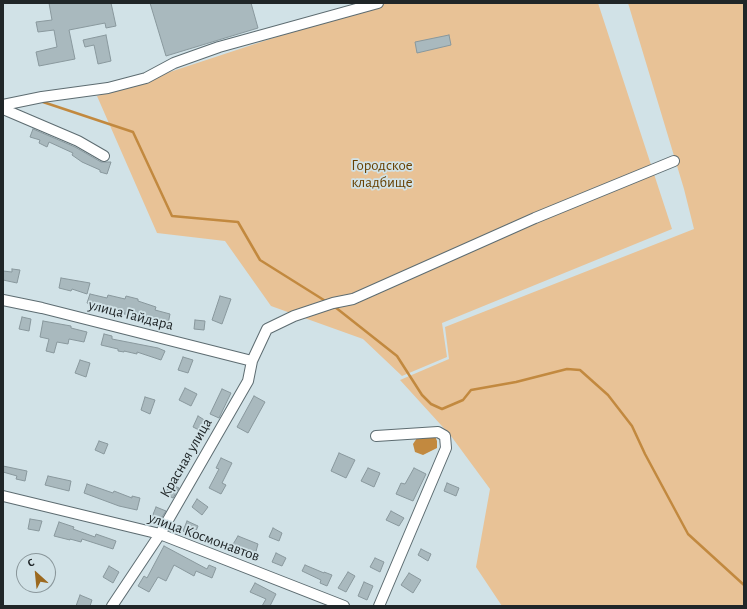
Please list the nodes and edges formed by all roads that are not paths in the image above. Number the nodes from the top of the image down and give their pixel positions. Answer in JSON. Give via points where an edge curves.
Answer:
{"nodes":[{"id":1,"x":378,"y":3,"type":"edge"},
{"id":2,"x":3,"y":105,"type":"edge"},
{"id":3,"x":3,"y":109,"type":"edge"},
{"id":4,"x":104,"y":156,"type":"dead end"},
{"id":5,"x":674,"y":160,"type":"dead end"},
{"id":6,"x":3,"y":300,"type":"edge"},
{"id":7,"x":252,"y":361,"type":"junction"},
{"id":8,"x":376,"y":436,"type":"dead end"},
{"id":9,"x":3,"y":496,"type":"edge"},
{"id":10,"x":160,"y":534,"type":"junction"},
{"id":11,"x":112,"y":606,"type":"edge"},
{"id":12,"x":344,"y":606,"type":"edge"},
{"id":13,"x":379,"y":606,"type":"edge"}],
"edges":[{"from":1,"to":2,"type":"street","via":[[219,47],[174,63],[139,80],[108,88]]},
{"from":3,"to":4,"type":"street","via":[[78,141]]},
{"from":5,"to":7,"type":"street","name":"Красная улица","via":[[535,218],[353,299],[294,316],[267,329]]},
{"from":6,"to":7,"type":"street","name":"улица Гайдара"},
{"from":7,"to":10,"type":"street","name":"Красная улица","via":[[248,381]]},
{"from":8,"to":13,"type":"street","via":[[438,432],[446,436],[446,448]]},
{"from":9,"to":10,"type":"street","name":"улица Космонавтов"},
{"from":10,"to":11,"type":"street","name":"Красная улица"},
{"from":10,"to":12,"type":"street","name":"улица Космонавтов"}]}
